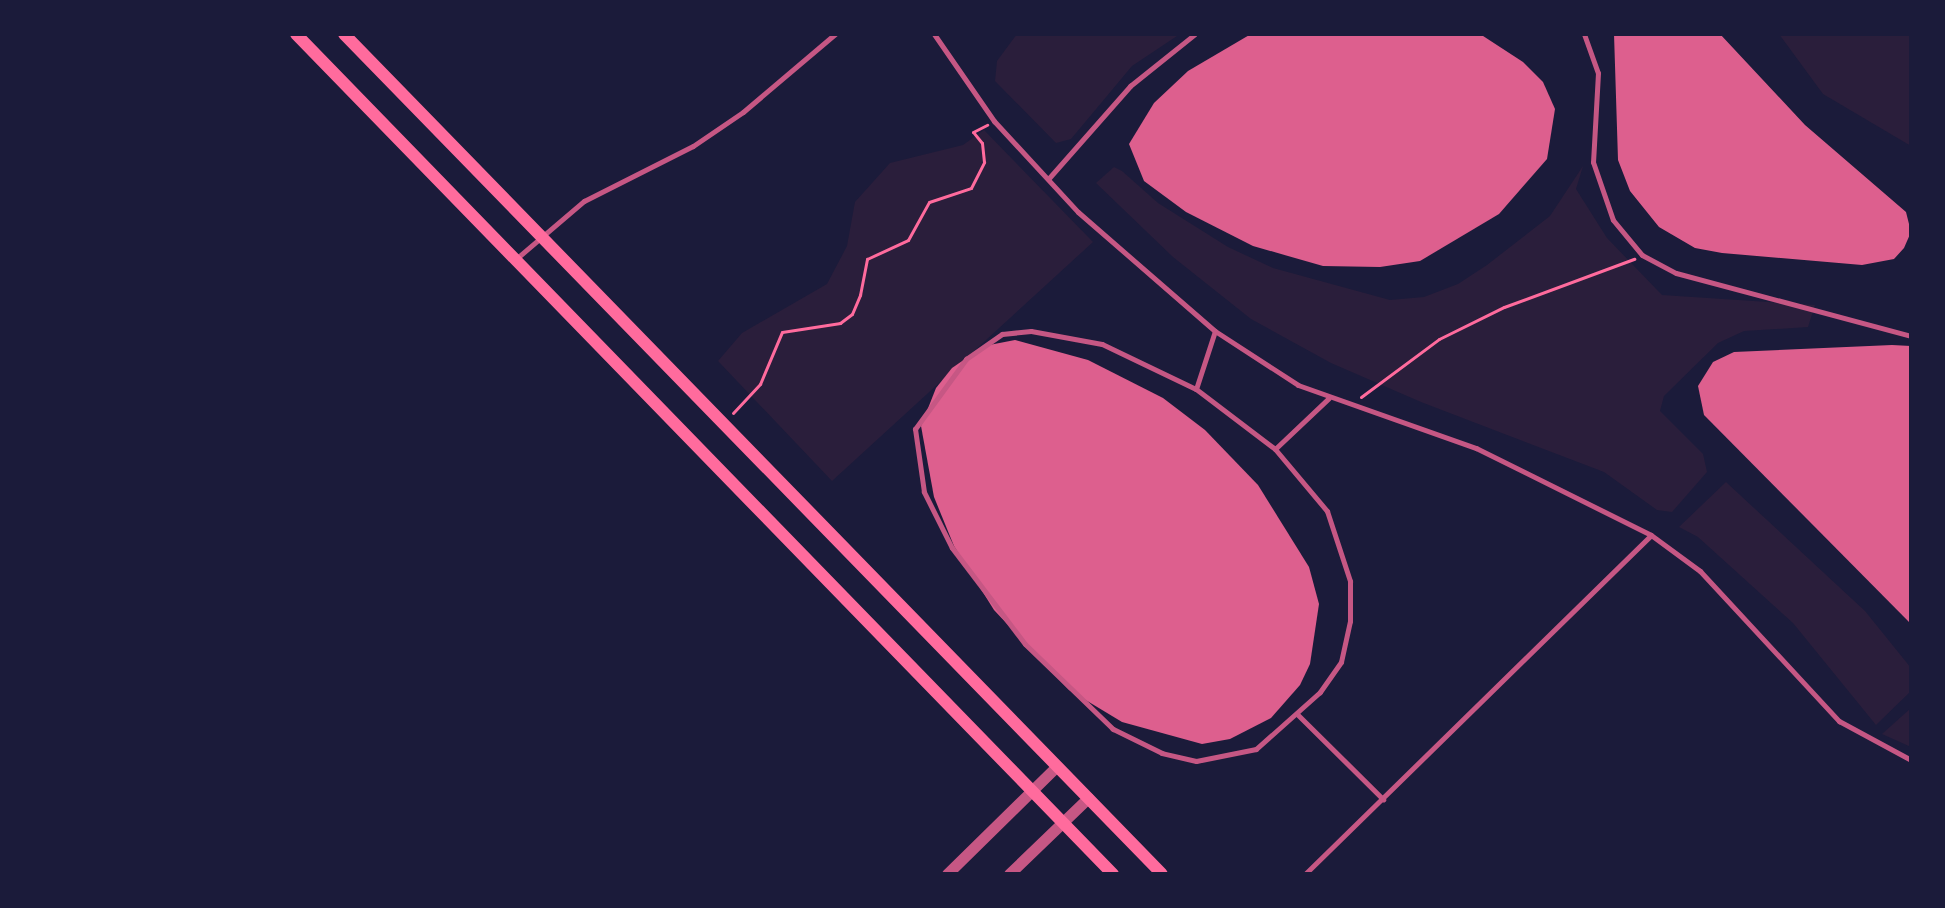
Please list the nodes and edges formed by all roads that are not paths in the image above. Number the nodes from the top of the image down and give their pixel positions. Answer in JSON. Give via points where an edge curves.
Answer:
{"nodes":[{"id":1,"x":296,"y":34,"type":"edge"},
{"id":2,"x":344,"y":34,"type":"edge"},
{"id":3,"x":835,"y":34,"type":"edge"},
{"id":4,"x":934,"y":34,"type":"edge"},
{"id":5,"x":1195,"y":34,"type":"edge"},
{"id":6,"x":1584,"y":34,"type":"edge"},
{"id":7,"x":1049,"y":178,"type":"junction"},
{"id":8,"x":541,"y":234,"type":"junction"},
{"id":9,"x":516,"y":259,"type":"junction"},
{"id":10,"x":1215,"y":331,"type":"junction"},
{"id":11,"x":1911,"y":336,"type":"edge"},
{"id":12,"x":1196,"y":389,"type":"junction"},
{"id":13,"x":1329,"y":398,"type":"junction"},
{"id":14,"x":1275,"y":449,"type":"junction"},
{"id":15,"x":1651,"y":535,"type":"junction"},
{"id":16,"x":1298,"y":715,"type":"junction"},
{"id":17,"x":1911,"y":760,"type":"edge"},
{"id":18,"x":1057,"y":766,"type":"junction"},
{"id":19,"x":1032,"y":791,"type":"junction"},
{"id":20,"x":1088,"y":798,"type":"junction"},
{"id":21,"x":1383,"y":799,"type":"junction"},
{"id":22,"x":1062,"y":822,"type":"junction"},
{"id":23,"x":947,"y":874,"type":"edge"},
{"id":24,"x":1009,"y":874,"type":"edge"},
{"id":25,"x":1113,"y":874,"type":"edge"},
{"id":26,"x":1162,"y":874,"type":"edge"},
{"id":27,"x":1305,"y":874,"type":"edge"}],
"edges":[{"from":1,"to":9,"type":"main road"},
{"from":2,"to":8,"type":"main road"},
{"from":3,"to":8,"type":"lane","via":[[743,112],[693,146],[584,201]]},
{"from":4,"to":7,"type":"lane","via":[[994,121]]},
{"from":5,"to":7,"type":"lane","via":[[1130,86]]},
{"from":6,"to":11,"type":"lane","via":[[1598,73],[1593,162],[1613,220],[1642,255],[1676,273]]},
{"from":7,"to":10,"type":"lane","via":[[1125,257]]},
{"from":8,"to":9,"type":"lane"},
{"from":8,"to":18,"type":"main road"},
{"from":9,"to":19,"type":"main road"},
{"from":10,"to":12,"type":"lane"},
{"from":10,"to":13,"type":"lane","via":[[1298,385]]},
{"from":12,"to":14,"type":"lane"},
{"from":12,"to":16,"type":"lane","via":[[1102,344],[1031,331],[1002,334],[966,359],[915,429],[924,492],[952,548],[1025,644],[1113,729],[1162,753],[1196,761],[1256,749]]},
{"from":13,"to":14,"type":"lane"},
{"from":13,"to":15,"type":"lane","via":[[1476,448]]},
{"from":14,"to":16,"type":"lane","via":[[1327,511],[1350,581],[1350,621],[1341,662]]},
{"from":15,"to":17,"type":"lane","via":[[1700,571],[1839,721]]},
{"from":15,"to":21,"type":"lane"},
{"from":16,"to":21,"type":"lane"},
{"from":18,"to":19,"type":"street"},
{"from":18,"to":20,"type":"main road"},
{"from":19,"to":22,"type":"main road"},
{"from":19,"to":23,"type":"street"},
{"from":20,"to":22,"type":"street"},
{"from":20,"to":26,"type":"main road"},
{"from":21,"to":27,"type":"lane"},
{"from":22,"to":24,"type":"street"},
{"from":22,"to":25,"type":"main road"}]}
